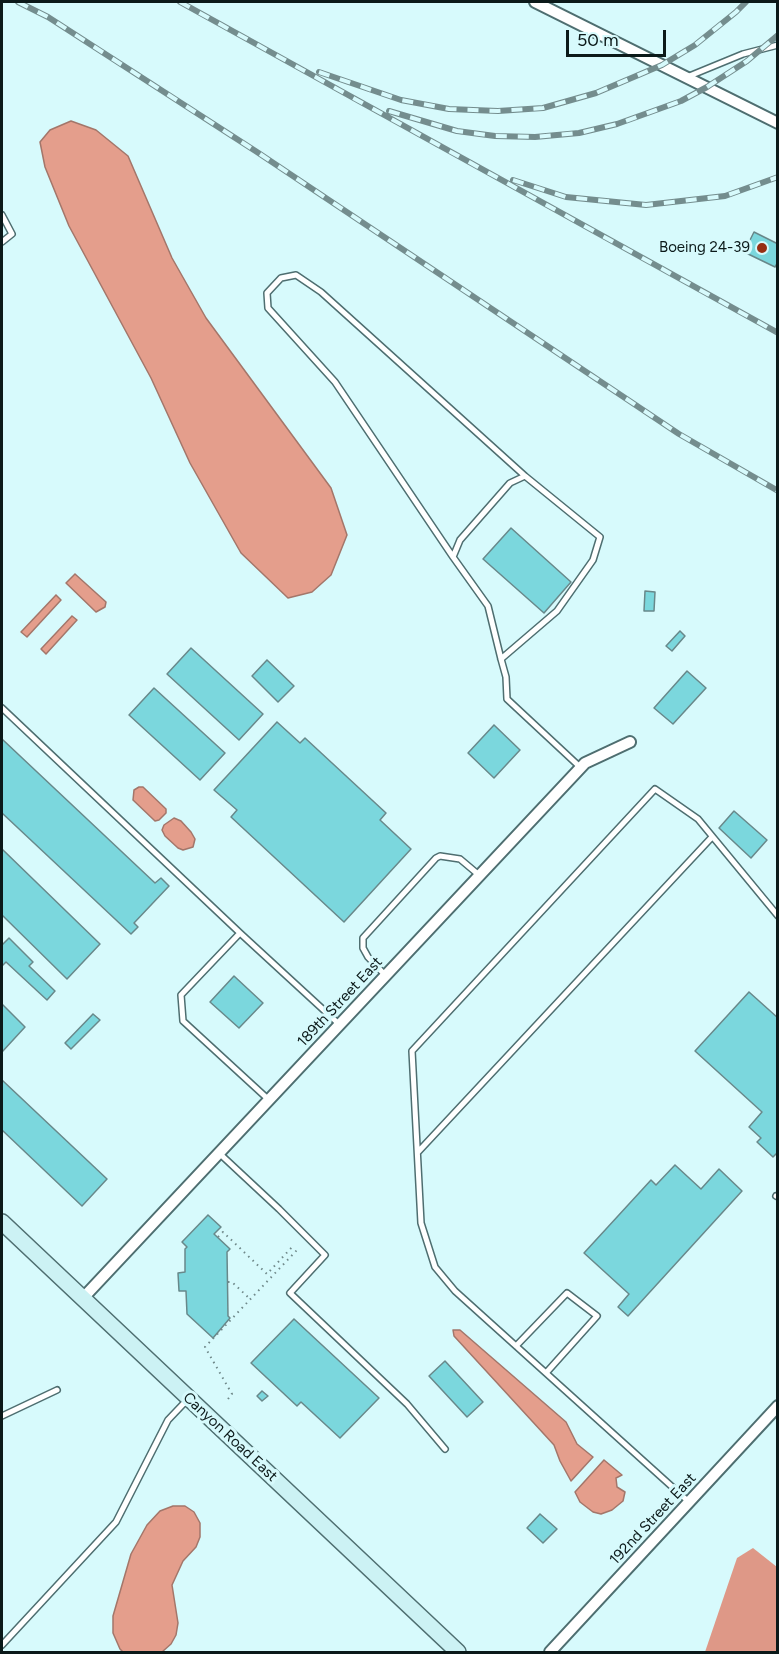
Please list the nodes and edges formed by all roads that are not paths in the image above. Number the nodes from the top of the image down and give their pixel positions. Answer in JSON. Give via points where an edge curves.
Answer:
{"nodes":[{"id":1,"x":536,"y":2,"type":"edge"},
{"id":2,"x":777,"y":45,"type":"edge"},
{"id":3,"x":687,"y":77,"type":"junction"},
{"id":4,"x":777,"y":123,"type":"edge"},
{"id":5,"x":2,"y":215,"type":"edge"},
{"id":6,"x":2,"y":242,"type":"edge"},
{"id":7,"x":525,"y":476,"type":"junction"},
{"id":8,"x":453,"y":557,"type":"junction"},
{"id":9,"x":501,"y":659,"type":"junction"},
{"id":10,"x":2,"y":708,"type":"edge"},
{"id":11,"x":630,"y":742,"type":"dead end"},
{"id":12,"x":581,"y":767,"type":"junction"},
{"id":13,"x":712,"y":837,"type":"junction"},
{"id":14,"x":480,"y":876,"type":"junction"},
{"id":15,"x":777,"y":916,"type":"edge"},
{"id":16,"x":240,"y":933,"type":"junction"},
{"id":17,"x":386,"y":976,"type":"junction"},
{"id":18,"x":340,"y":1025,"type":"junction"},
{"id":19,"x":269,"y":1100,"type":"junction"},
{"id":20,"x":418,"y":1152,"type":"junction"},
{"id":21,"x":219,"y":1153,"type":"junction"},
{"id":22,"x":2,"y":1221,"type":"edge"},
{"id":23,"x":83,"y":1298,"type":"junction"},
{"id":24,"x":516,"y":1346,"type":"junction"},
{"id":25,"x":546,"y":1373,"type":"junction"},
{"id":26,"x":57,"y":1390,"type":"dead end"},
{"id":27,"x":189,"y":1398,"type":"junction"},
{"id":28,"x":777,"y":1406,"type":"edge"},
{"id":29,"x":2,"y":1416,"type":"edge"},
{"id":30,"x":445,"y":1449,"type":"dead end"},
{"id":31,"x":689,"y":1502,"type":"junction"},
{"id":32,"x":2,"y":1645,"type":"edge"},
{"id":33,"x":458,"y":1653,"type":"edge"},
{"id":34,"x":550,"y":1653,"type":"edge"}],
"edges":[{"from":1,"to":3,"type":"street"},
{"from":2,"to":3,"type":"lane"},
{"from":3,"to":4,"type":"street"},
{"from":5,"to":6,"type":"lane","via":[[12,234]]},
{"from":7,"to":8,"type":"lane","via":[[510,483],[460,540]]},
{"from":7,"to":8,"type":"lane","via":[[321,292],[296,275],[280,278],[267,293],[268,308],[334,382]]},
{"from":7,"to":9,"type":"lane","via":[[600,537],[593,560],[557,611]]},
{"from":8,"to":9,"type":"lane","via":[[488,606]]},
{"from":9,"to":12,"type":"lane","via":[[507,699]]},
{"from":10,"to":16,"type":"lane"},
{"from":11,"to":12,"type":"street","name":"189th Street East"},
{"from":12,"to":14,"type":"street","name":"189th Street East"},
{"from":13,"to":15,"type":"lane"},
{"from":13,"to":20,"type":"lane"},
{"from":13,"to":20,"type":"lane","via":[[698,819],[656,789],[412,1052]]},
{"from":14,"to":17,"type":"street","name":"189th Street East"},
{"from":14,"to":17,"type":"lane","via":[[460,858],[436,858],[363,938],[368,957]]},
{"from":16,"to":18,"type":"lane"},
{"from":16,"to":19,"type":"lane","via":[[181,995],[183,1022]]},
{"from":17,"to":18,"type":"street","name":"189th Street East"},
{"from":18,"to":19,"type":"street","name":"189th Street East"},
{"from":19,"to":21,"type":"street","name":"189th Street East"},
{"from":20,"to":24,"type":"lane","via":[[421,1223],[435,1267],[454,1292]]},
{"from":21,"to":23,"type":"street","name":"189th Street East"},
{"from":21,"to":30,"type":"lane","via":[[325,1256],[290,1293],[407,1404]]},
{"from":22,"to":23,"type":"main road","name":"Canyon Road East"},
{"from":23,"to":27,"type":"main road","name":"Canyon Road East"},
{"from":24,"to":25,"type":"lane"},
{"from":24,"to":25,"type":"lane","via":[[567,1293],[597,1316]]},
{"from":25,"to":31,"type":"lane"},
{"from":26,"to":29,"type":"lane"},
{"from":27,"to":32,"type":"lane","via":[[168,1420],[116,1522]]},
{"from":27,"to":33,"type":"main road","name":"Canyon Road East"},
{"from":28,"to":31,"type":"street","name":"192nd Street East"},
{"from":31,"to":34,"type":"street","name":"192nd Street East"}]}
